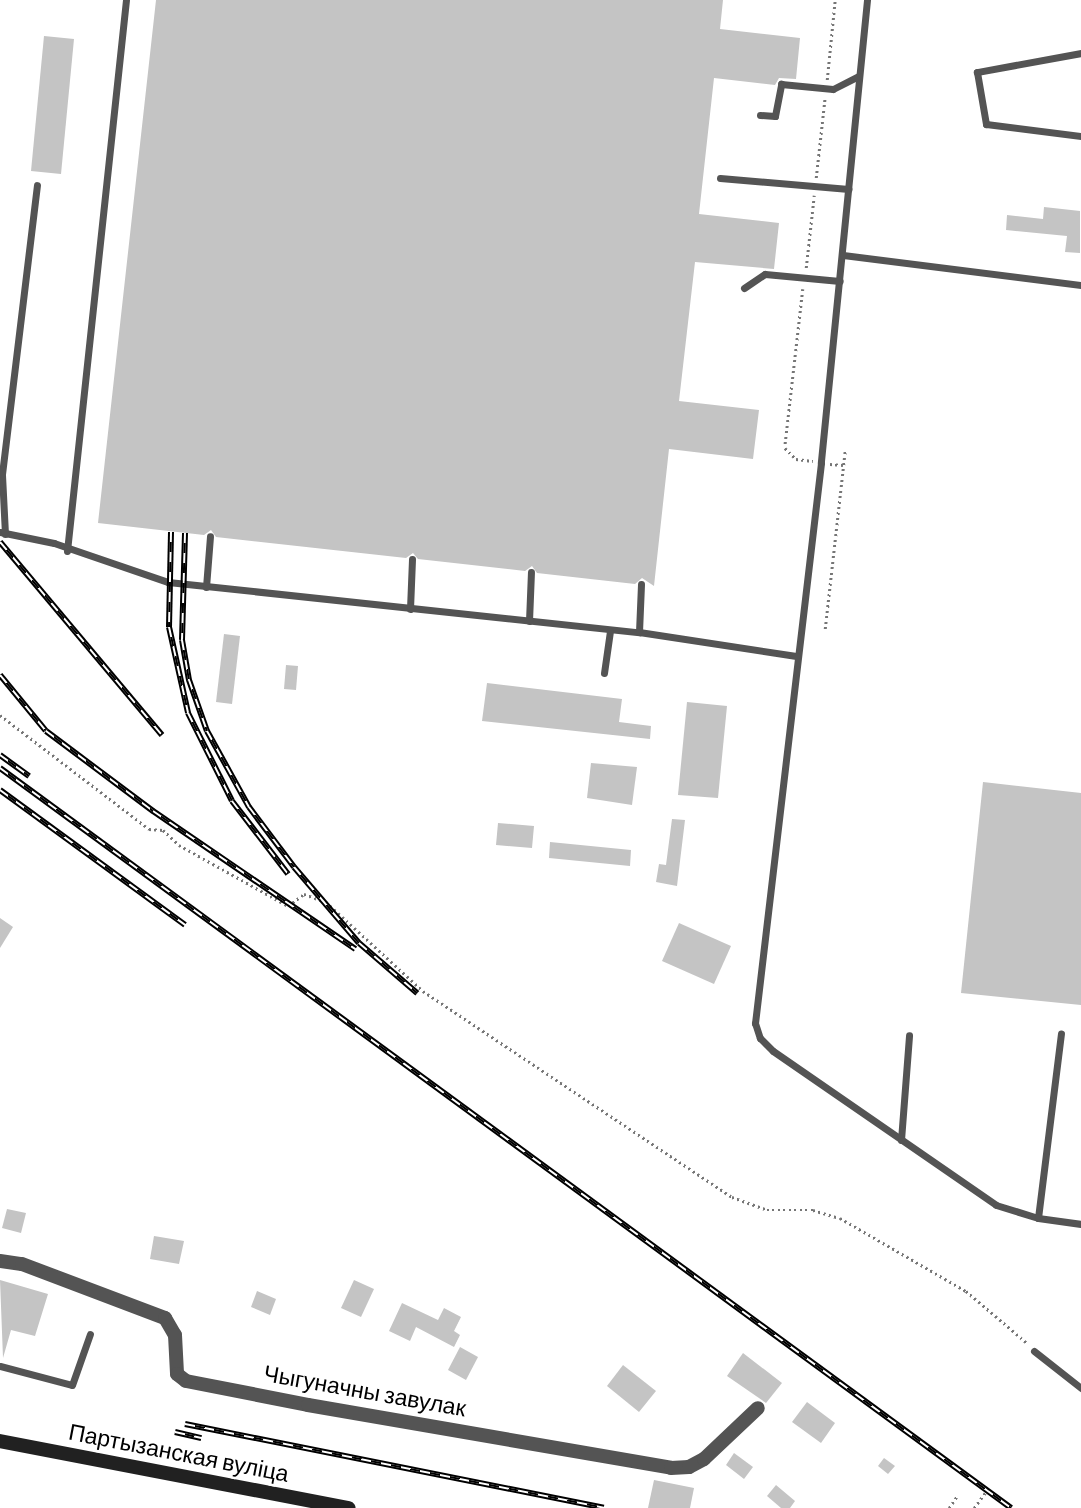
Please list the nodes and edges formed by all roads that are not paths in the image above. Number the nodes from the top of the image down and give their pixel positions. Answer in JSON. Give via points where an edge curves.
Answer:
{"nodes":[{"id":1,"x":126,"y":0,"type":"edge"},
{"id":2,"x":867,"y":0,"type":"edge"},
{"id":3,"x":1081,"y":53,"type":"edge"},
{"id":4,"x":859,"y":76,"type":"junction"},
{"id":5,"x":760,"y":115,"type":"dead end"},
{"id":6,"x":1081,"y":135,"type":"edge"},
{"id":7,"x":720,"y":178,"type":"dead end"},
{"id":8,"x":37,"y":185,"type":"dead end"},
{"id":9,"x":849,"y":190,"type":"junction"},
{"id":10,"x":843,"y":255,"type":"junction"},
{"id":11,"x":840,"y":281,"type":"junction"},
{"id":12,"x":1081,"y":285,"type":"edge"},
{"id":13,"x":744,"y":288,"type":"dead end"},
{"id":14,"x":3,"y":533,"type":"edge"},
{"id":15,"x":210,"y":536,"type":"dead end"},
{"id":16,"x":67,"y":551,"type":"junction"},
{"id":17,"x":412,"y":559,"type":"dead end"},
{"id":18,"x":531,"y":572,"type":"dead end"},
{"id":19,"x":641,"y":584,"type":"dead end"},
{"id":20,"x":206,"y":587,"type":"junction"},
{"id":21,"x":410,"y":609,"type":"junction"},
{"id":22,"x":529,"y":621,"type":"junction"},
{"id":23,"x":610,"y":631,"type":"junction"},
{"id":24,"x":639,"y":632,"type":"junction"},
{"id":25,"x":796,"y":656,"type":"junction"},
{"id":26,"x":604,"y":673,"type":"dead end"},
{"id":27,"x":1060,"y":1033,"type":"dead end"},
{"id":28,"x":909,"y":1035,"type":"dead end"},
{"id":29,"x":901,"y":1140,"type":"junction"},
{"id":30,"x":1038,"y":1218,"type":"junction"},
{"id":31,"x":1081,"y":1224,"type":"edge"},
{"id":32,"x":0,"y":1261,"type":"edge"},
{"id":33,"x":90,"y":1334,"type":"dead end"},
{"id":34,"x":1034,"y":1351,"type":"road end"},
{"id":35,"x":0,"y":1366,"type":"edge"},
{"id":36,"x":1081,"y":1388,"type":"edge"},
{"id":37,"x":758,"y":1408,"type":"dead end"},
{"id":38,"x":0,"y":1441,"type":"edge"},
{"id":39,"x":349,"y":1508,"type":"edge"}],
"edges":[{"from":1,"to":16,"type":"lane"},
{"from":2,"to":4,"type":"lane"},
{"from":3,"to":6,"type":"lane","via":[[977,72],[986,124]]},
{"from":4,"to":5,"type":"lane","via":[[826,89],[781,85],[775,116]]},
{"from":4,"to":9,"type":"lane"},
{"from":7,"to":9,"type":"lane"},
{"from":8,"to":14,"type":"lane","via":[[2,474]]},
{"from":9,"to":10,"type":"lane"},
{"from":10,"to":11,"type":"lane"},
{"from":10,"to":12,"type":"lane"},
{"from":11,"to":13,"type":"lane","via":[[765,274]]},
{"from":11,"to":25,"type":"lane"},
{"from":14,"to":16,"type":"lane","via":[[54,543]]},
{"from":15,"to":20,"type":"lane"},
{"from":16,"to":20,"type":"lane","via":[[168,582]]},
{"from":17,"to":21,"type":"lane"},
{"from":18,"to":22,"type":"lane"},
{"from":19,"to":24,"type":"lane"},
{"from":20,"to":21,"type":"lane"},
{"from":21,"to":22,"type":"lane"},
{"from":22,"to":23,"type":"lane"},
{"from":23,"to":24,"type":"lane"},
{"from":23,"to":26,"type":"lane"},
{"from":24,"to":25,"type":"lane"},
{"from":25,"to":29,"type":"lane","via":[[755,1023],[760,1038],[773,1051]]},
{"from":27,"to":30,"type":"lane"},
{"from":28,"to":29,"type":"lane"},
{"from":29,"to":30,"type":"lane","via":[[996,1205]]},
{"from":30,"to":31,"type":"lane"},
{"from":32,"to":37,"type":"street","name":"Чыгуначны завулак","via":[[22,1264],[165,1318],[175,1335],[177,1374],[186,1381],[671,1468],[689,1467],[704,1459]]},
{"from":33,"to":35,"type":"lane","via":[[72,1385]]},
{"from":34,"to":36,"type":"lane"},
{"from":38,"to":39,"type":"street","name":"Партызанская вуліца"}]}
